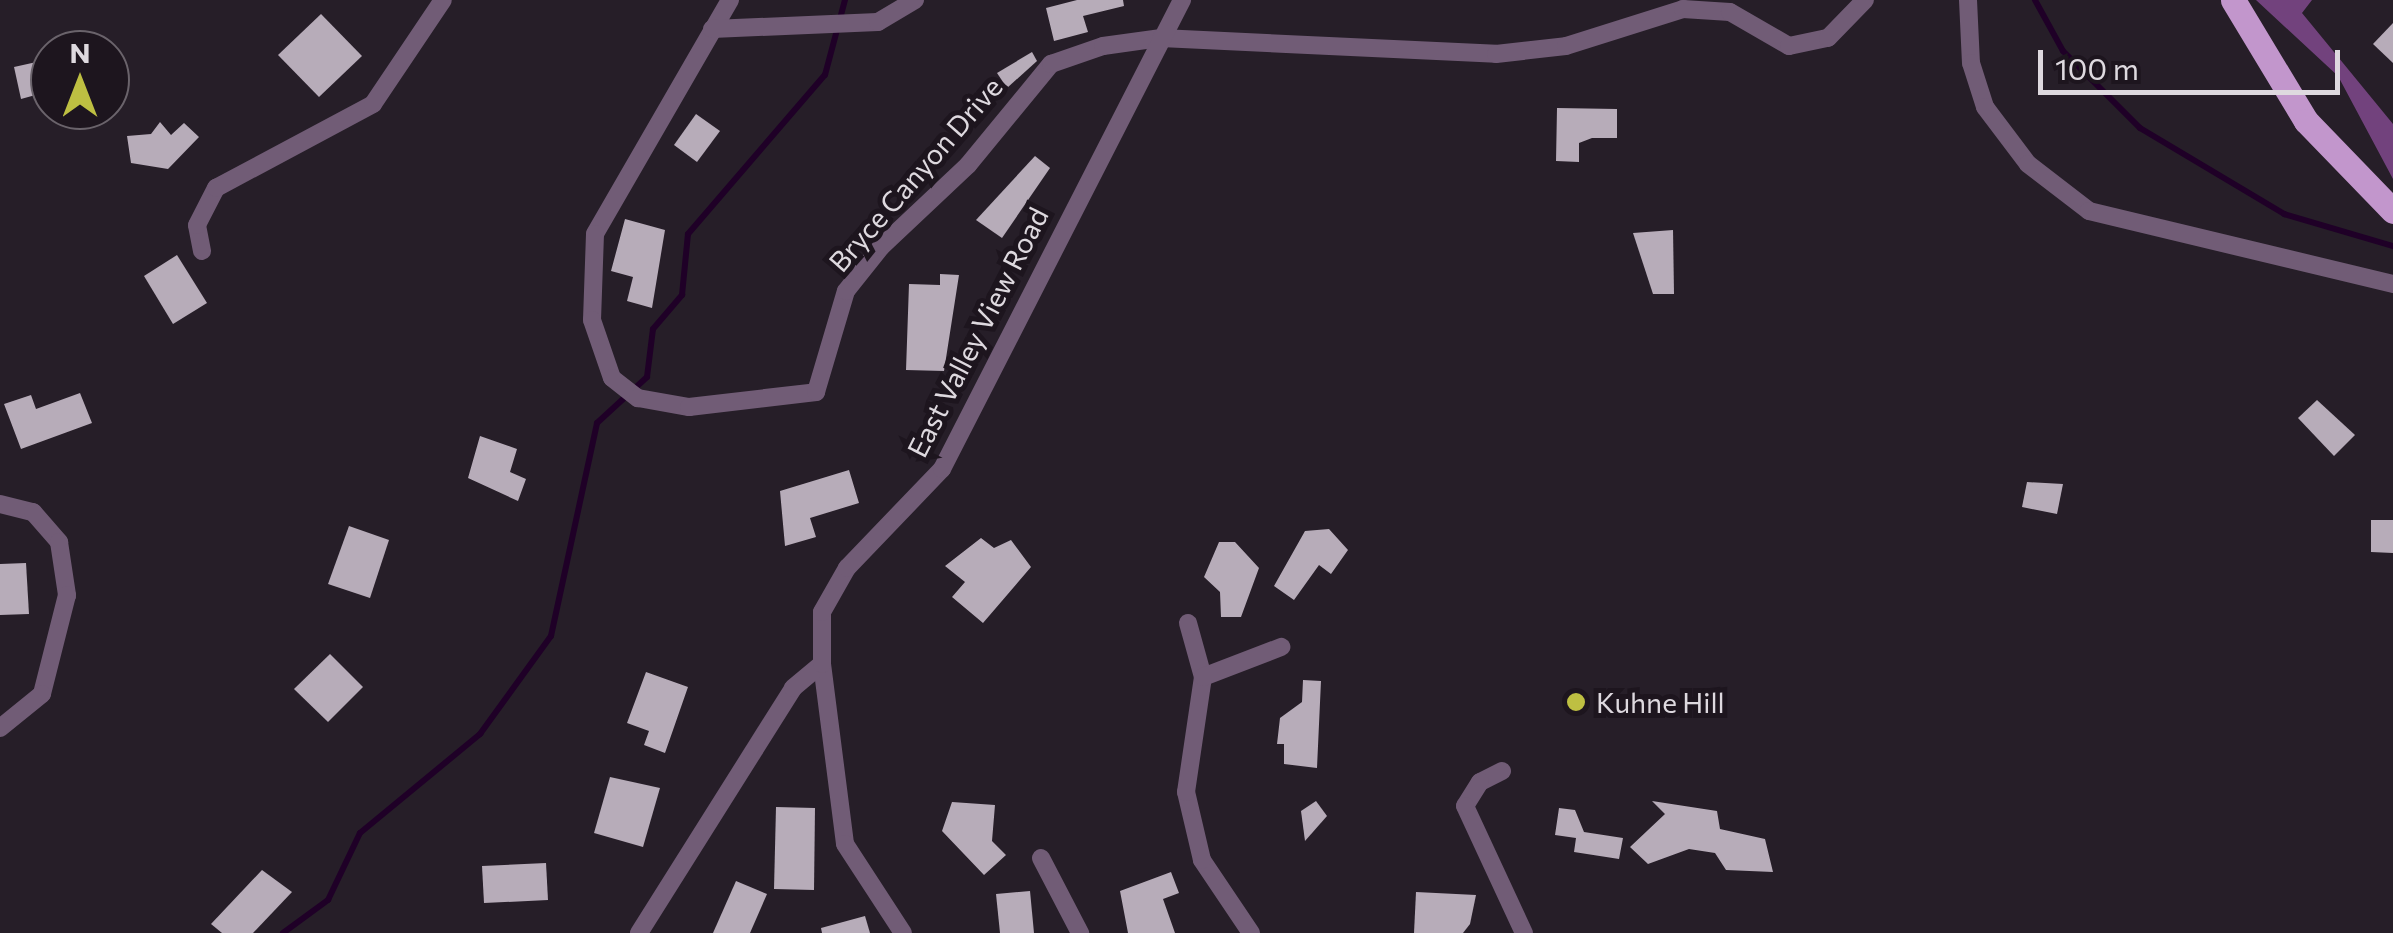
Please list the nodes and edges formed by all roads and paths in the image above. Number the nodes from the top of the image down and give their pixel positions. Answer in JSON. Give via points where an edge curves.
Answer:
{"nodes":[{"id":1,"x":443,"y":0,"type":"edge"},
{"id":2,"x":730,"y":0,"type":"edge"},
{"id":3,"x":915,"y":0,"type":"edge"},
{"id":4,"x":1182,"y":0,"type":"edge"},
{"id":5,"x":1866,"y":0,"type":"edge"},
{"id":6,"x":1968,"y":0,"type":"edge"},
{"id":7,"x":2232,"y":0,"type":"edge"},
{"id":8,"x":712,"y":29,"type":"junction"},
{"id":9,"x":1161,"y":38,"type":"junction"},
{"id":10,"x":2393,"y":211,"type":"edge"},
{"id":11,"x":202,"y":251,"type":"dead end"},
{"id":12,"x":2393,"y":284,"type":"edge"},
{"id":13,"x":0,"y":504,"type":"edge"},
{"id":14,"x":1188,"y":623,"type":"dead end"},
{"id":15,"x":1281,"y":648,"type":"dead end"},
{"id":16,"x":822,"y":664,"type":"junction"},
{"id":17,"x":1203,"y":677,"type":"junction"},
{"id":18,"x":0,"y":728,"type":"edge"},
{"id":19,"x":1502,"y":772,"type":"dead end"},
{"id":20,"x":1041,"y":858,"type":"dead end"},
{"id":21,"x":639,"y":933,"type":"edge"},
{"id":22,"x":903,"y":933,"type":"edge"},
{"id":23,"x":1080,"y":933,"type":"edge"},
{"id":24,"x":1250,"y":933,"type":"edge"},
{"id":25,"x":1524,"y":933,"type":"edge"}],
"edges":[{"from":1,"to":11,"type":"street","via":[[373,104],[216,188],[197,225]]},
{"from":2,"to":8,"type":"street","name":"Bryce Canyon Drive"},
{"from":3,"to":8,"type":"street","via":[[878,22]]},
{"from":4,"to":9,"type":"street"},
{"from":5,"to":9,"type":"street","via":[[1828,38],[1789,46],[1730,12],[1683,9],[1566,46],[1496,54]]},
{"from":6,"to":12,"type":"street","via":[[1970,63],[1985,107],[2028,164],[2089,210]]},
{"from":7,"to":10,"type":"main road","via":[[2306,121]]},
{"from":8,"to":9,"type":"street","name":"Bryce Canyon Drive","via":[[594,234],[592,320],[612,378],[638,398],[690,407],[816,392],[846,292],[1051,64]]},
{"from":9,"to":16,"type":"street","name":"East Valley View Road","via":[[942,470],[847,568],[822,612]]},
{"from":13,"to":18,"type":"street","via":[[33,512],[58,542],[67,596],[42,694]]},
{"from":14,"to":17,"type":"street"},
{"from":15,"to":17,"type":"street"},
{"from":16,"to":21,"type":"street","via":[[793,688]]},
{"from":16,"to":22,"type":"street","name":"East Valley View Road","via":[[845,844]]},
{"from":17,"to":24,"type":"street","via":[[1186,792],[1202,860]]},
{"from":19,"to":25,"type":"street","via":[[1480,782],[1464,806]]},
{"from":20,"to":23,"type":"street"}]}
